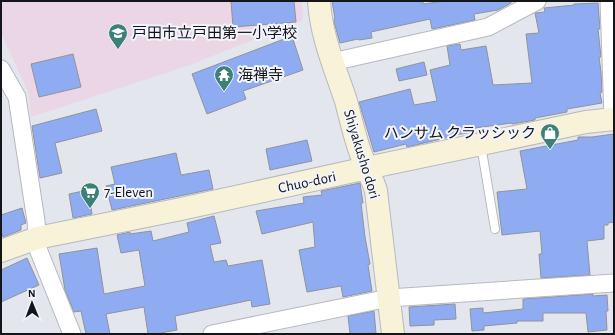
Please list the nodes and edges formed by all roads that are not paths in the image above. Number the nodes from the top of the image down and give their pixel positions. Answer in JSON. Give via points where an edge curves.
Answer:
{"nodes":[{"id":1,"x":319,"y":1,"type":"edge"},
{"id":2,"x":609,"y":1,"type":"edge"},
{"id":3,"x":534,"y":2,"type":"edge"},
{"id":4,"x":332,"y":62,"type":"junction"},
{"id":5,"x":1,"y":69,"type":"edge"},
{"id":6,"x":614,"y":119,"type":"edge"},
{"id":7,"x":481,"y":145,"type":"junction"},
{"id":8,"x":367,"y":168,"type":"junction"},
{"id":9,"x":495,"y":229,"type":"dead end"},
{"id":10,"x":37,"y":238,"type":"junction"},
{"id":11,"x":1,"y":251,"type":"edge"},
{"id":12,"x":614,"y":283,"type":"edge"},
{"id":13,"x":389,"y":298,"type":"junction"},
{"id":14,"x":72,"y":334,"type":"edge"},
{"id":15,"x":212,"y":334,"type":"edge"},
{"id":16,"x":393,"y":334,"type":"edge"}],
"edges":[{"from":1,"to":4,"type":"street","name":"Shiyakusho dori","via":[[321,23]]},
{"from":2,"to":6,"type":"street"},
{"from":3,"to":4,"type":"street","via":[[488,27]]},
{"from":4,"to":8,"type":"street","name":"Shiyakusho dori"},
{"from":5,"to":10,"type":"street","via":[[17,97]]},
{"from":6,"to":7,"type":"street","name":"Chuo-dori","via":[[586,122]]},
{"from":7,"to":8,"type":"street","name":"Chuo-dori"},
{"from":7,"to":9,"type":"lane"},
{"from":8,"to":10,"type":"street","name":"Chuo-dori"},
{"from":8,"to":13,"type":"street","name":"Shiyakusho dori","via":[[376,191]]},
{"from":10,"to":11,"type":"street","name":"Chuo-dori"},
{"from":10,"to":14,"type":"street","via":[[38,249]]},
{"from":12,"to":13,"type":"street"},
{"from":13,"to":15,"type":"street"},
{"from":13,"to":16,"type":"street","name":"Shiyakusho dori"}]}
